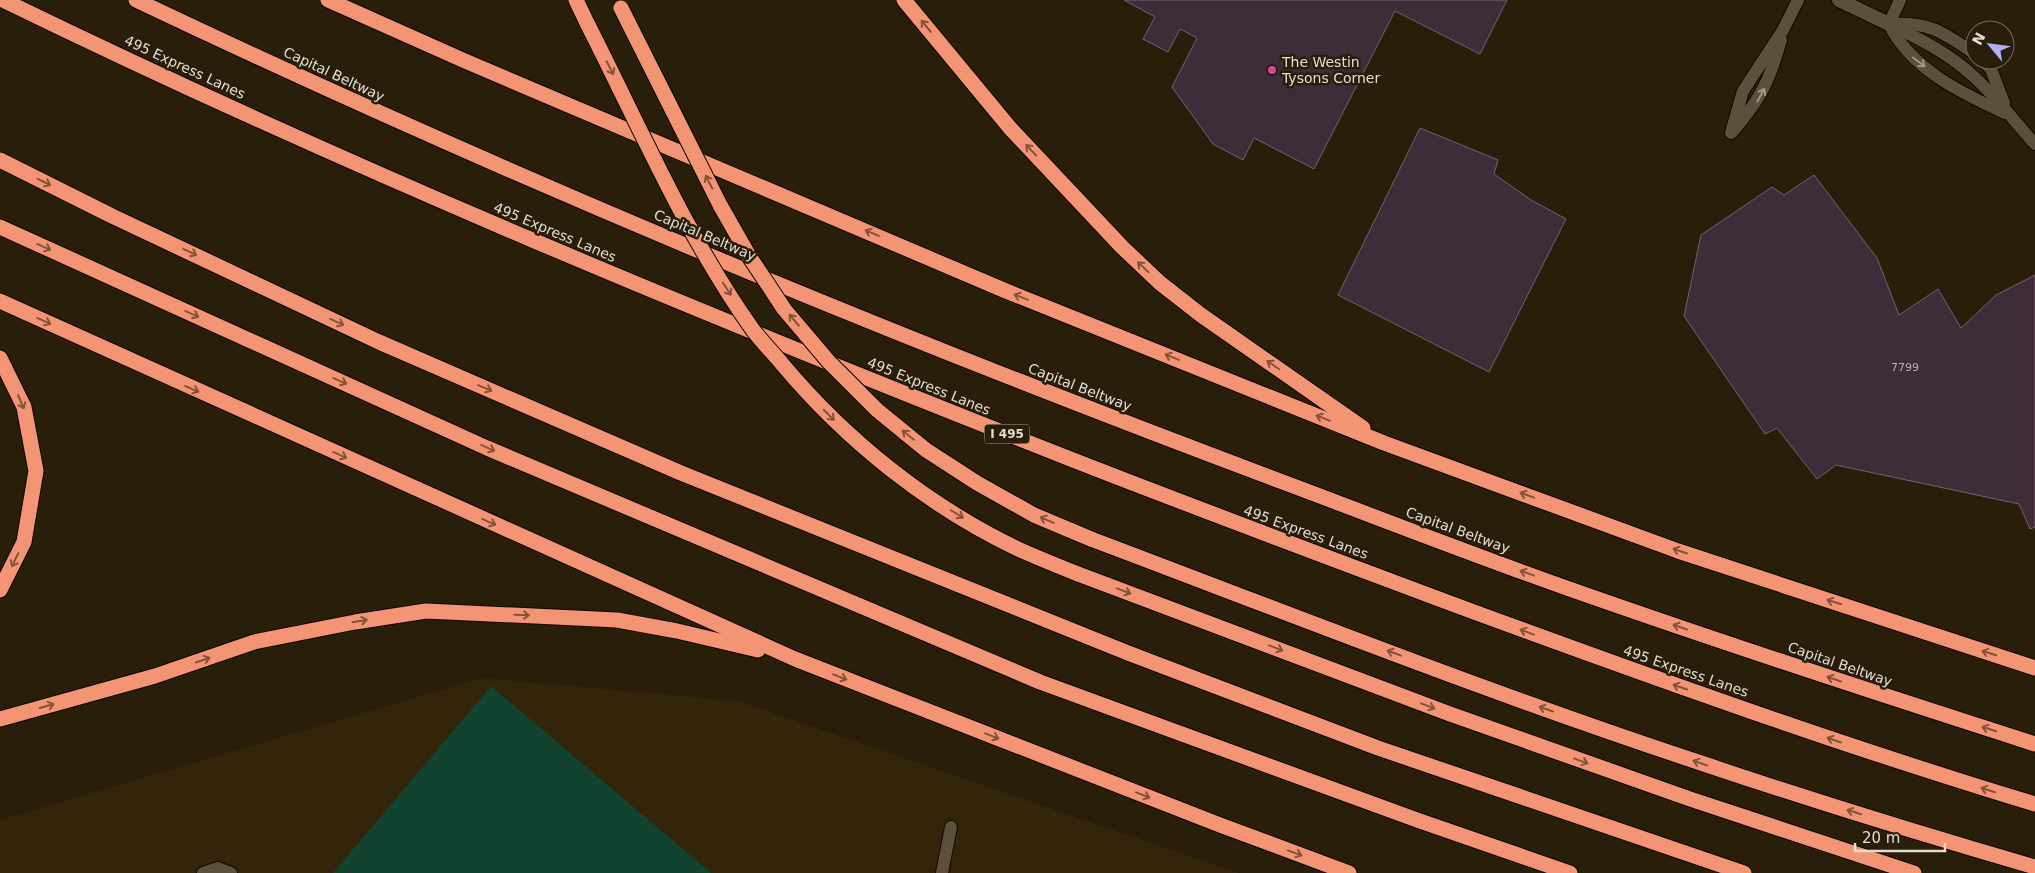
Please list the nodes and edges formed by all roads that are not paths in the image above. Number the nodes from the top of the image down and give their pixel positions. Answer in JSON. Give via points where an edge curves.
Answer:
{"nodes":[{"id":1,"x":4,"y":0,"type":"edge"},
{"id":2,"x":136,"y":0,"type":"edge"},
{"id":3,"x":328,"y":0,"type":"edge"},
{"id":4,"x":576,"y":0,"type":"edge"},
{"id":5,"x":904,"y":0,"type":"edge"},
{"id":6,"x":1798,"y":0,"type":"edge"},
{"id":7,"x":1839,"y":0,"type":"edge"},
{"id":8,"x":1900,"y":0,"type":"edge"},
{"id":9,"x":619,"y":4,"type":"edge"},
{"id":10,"x":1861,"y":5,"type":"edge"},
{"id":11,"x":1889,"y":24,"type":"junction"},
{"id":12,"x":1783,"y":30,"type":"junction"},
{"id":13,"x":1965,"y":47,"type":"edge"},
{"id":14,"x":1991,"y":70,"type":"edge"},
{"id":15,"x":2009,"y":115,"type":"junction"},
{"id":16,"x":2035,"y":144,"type":"edge"},
{"id":17,"x":0,"y":160,"type":"edge"},
{"id":18,"x":0,"y":227,"type":"edge"},
{"id":19,"x":0,"y":301,"type":"edge"},
{"id":20,"x":0,"y":358,"type":"edge"},
{"id":21,"x":1384,"y":443,"type":"junction"},
{"id":22,"x":0,"y":590,"type":"edge"},
{"id":23,"x":795,"y":659,"type":"junction"},
{"id":24,"x":2035,"y":668,"type":"edge"},
{"id":25,"x":0,"y":719,"type":"edge"},
{"id":26,"x":2035,"y":744,"type":"edge"},
{"id":27,"x":2035,"y":804,"type":"edge"},
{"id":28,"x":950,"y":827,"type":"dead end"},
{"id":29,"x":2035,"y":867,"type":"edge"},
{"id":30,"x":203,"y":873,"type":"edge"},
{"id":31,"x":230,"y":873,"type":"edge"},
{"id":32,"x":942,"y":873,"type":"edge"},
{"id":33,"x":1349,"y":873,"type":"edge"},
{"id":34,"x":1570,"y":873,"type":"edge"},
{"id":35,"x":1744,"y":873,"type":"edge"},
{"id":36,"x":1914,"y":873,"type":"edge"}],
"edges":[{"from":27,"to":1,"type":"highway","name":"495 Express Lanes","number":"I 495","one_way":true,"via":[[1920,770],[1628,669],[1210,514],[898,391],[521,236]]},
{"from":26,"to":2,"type":"highway","name":"Capital Beltway","one_way":true,"via":[[1573,590],[958,358],[423,132]]},
{"from":21,"to":3,"type":"highway","one_way":true,"via":[[1006,291]]},
{"from":4,"to":36,"type":"highway","one_way":true,"bridge":true,"via":[[688,223],[754,331],[802,388],[852,437],[904,480],[1018,548],[1078,574],[1450,714],[1690,799]]},
{"from":21,"to":5,"type":"highway","one_way":true,"via":[[1201,315],[1153,277],[1010,128]]},
{"from":6,"to":12,"type":"lane"},
{"from":7,"to":10,"type":"street"},
{"from":8,"to":11,"type":"lane"},
{"from":29,"to":9,"type":"highway","one_way":true,"bridge":true,"via":[[1702,764],[1462,679],[1091,539],[1034,515],[977,483],[926,450],[877,410],[829,362],[784,309],[720,205]]},
{"from":10,"to":11,"type":"street"},
{"from":11,"to":13,"type":"lane","via":[[1927,26],[1943,32]]},
{"from":11,"to":15,"type":"lane","via":[[1922,40],[1970,73]]},
{"from":11,"to":15,"type":"lane","one_way":true,"via":[[1911,56],[1969,97]]},
{"from":12,"to":12,"type":"lane","one_way":true,"via":[[1743,92],[1731,133],[1756,104],[1766,86]]},
{"from":14,"to":15,"type":"lane"},
{"from":15,"to":16,"type":"lane"},
{"from":17,"to":35,"type":"highway","one_way":true,"via":[[379,342],[681,473],[1128,653],[1360,741]]},
{"from":18,"to":34,"type":"highway","one_way":true,"via":[[487,448],[1040,682]]},
{"from":19,"to":23,"type":"highway","one_way":true},
{"from":20,"to":22,"type":"highway","one_way":true,"via":[[24,407],[36,471],[24,542]]},
{"from":24,"to":21,"type":"highway","one_way":true,"via":[[1678,551]]},
{"from":25,"to":23,"type":"highway","one_way":true,"via":[[155,676],[254,642],[426,611],[617,620]]},
{"from":23,"to":33,"type":"highway","one_way":true},
{"from":28,"to":32,"type":"lane"},
{"from":30,"to":31,"type":"lane","via":[[218,868]]}]}
